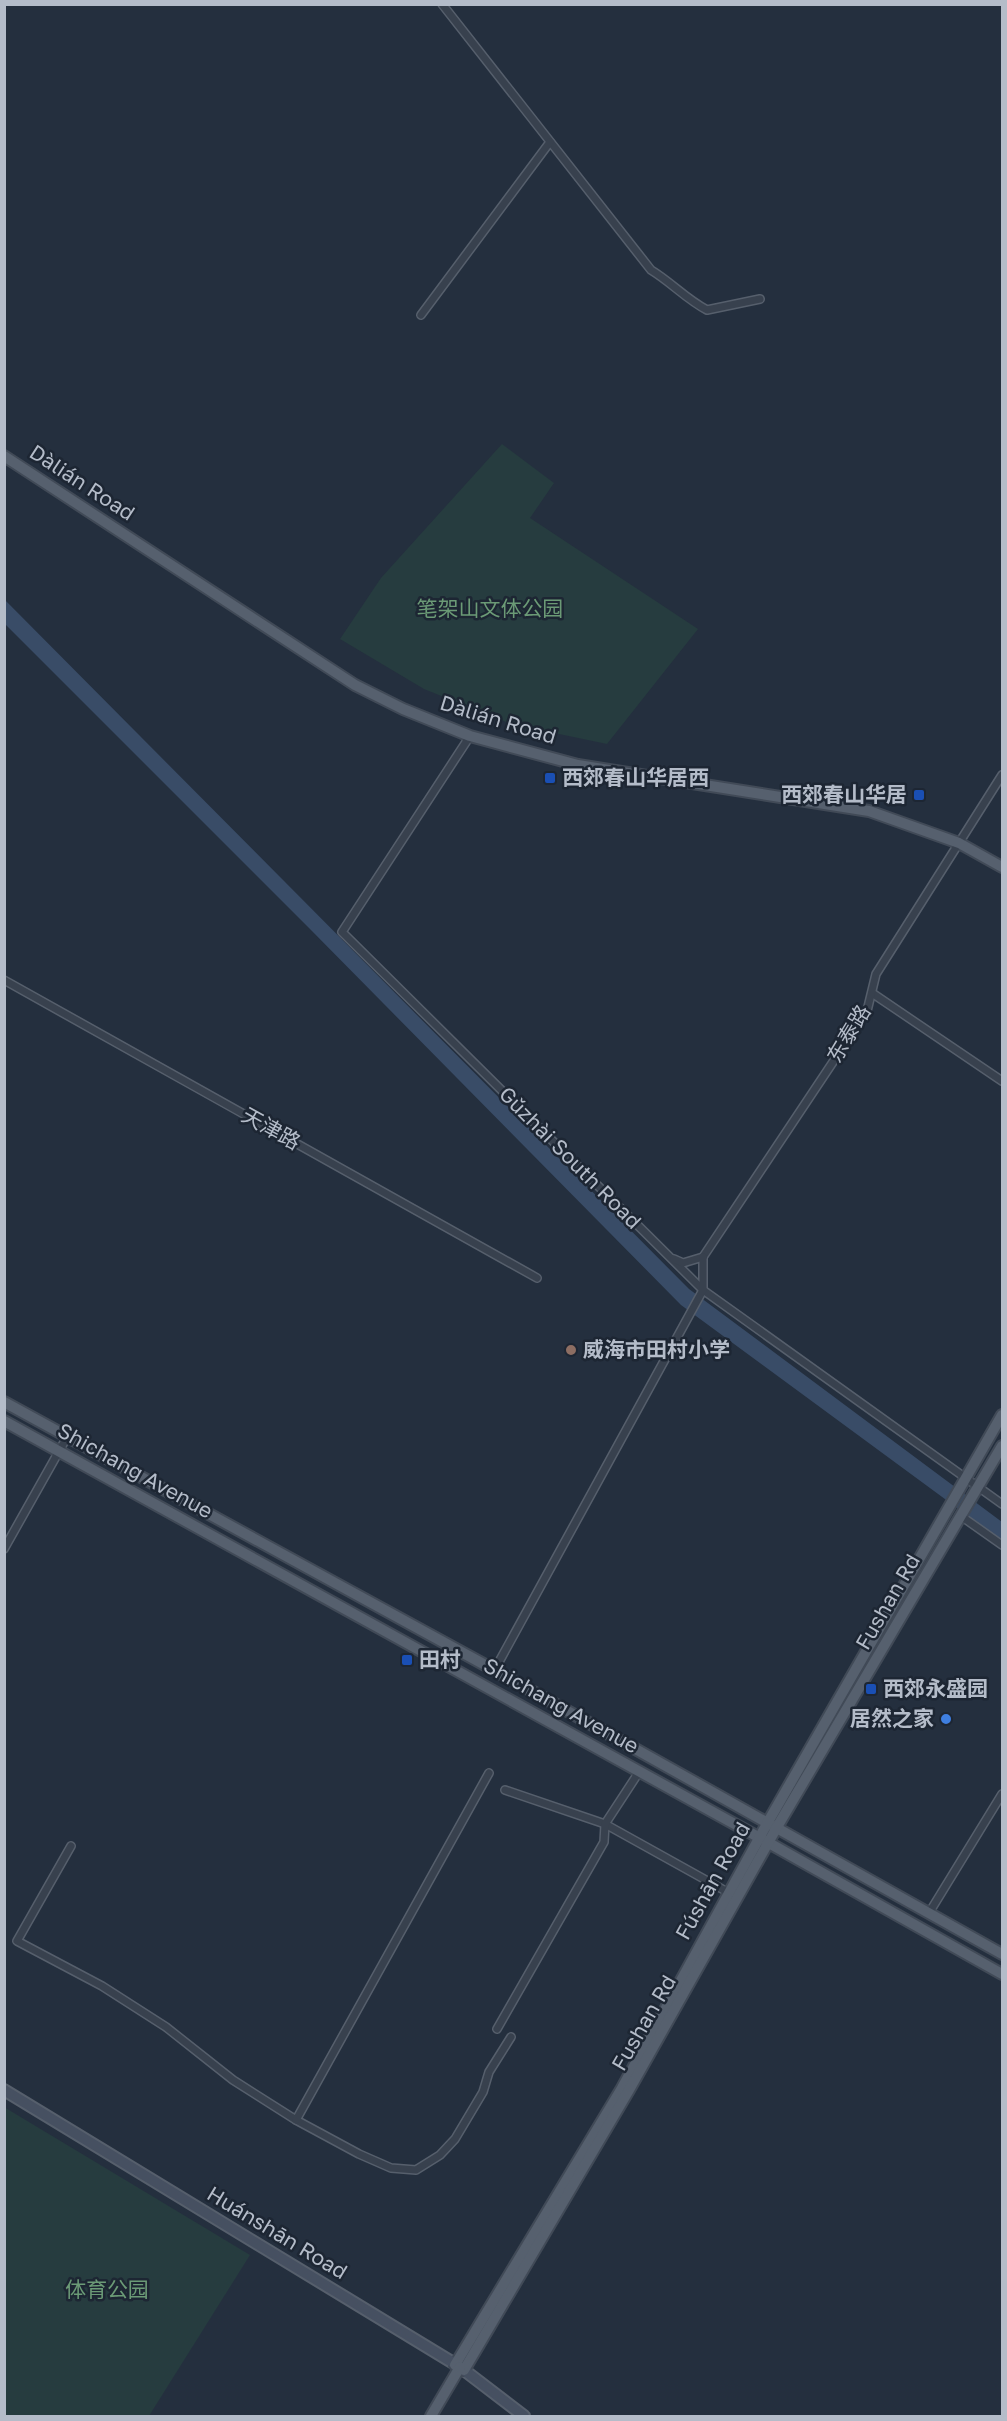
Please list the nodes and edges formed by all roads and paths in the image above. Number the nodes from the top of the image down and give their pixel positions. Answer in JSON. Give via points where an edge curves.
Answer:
{"nodes":[{"id":1,"x":442,"y":4,"type":"edge"},
{"id":2,"x":550,"y":142,"type":"junction"},
{"id":3,"x":760,"y":299,"type":"dead end"},
{"id":4,"x":421,"y":315,"type":"dead end"},
{"id":5,"x":4,"y":456,"type":"edge"},
{"id":6,"x":470,"y":736,"type":"junction"},
{"id":7,"x":1002,"y":775,"type":"edge"},
{"id":8,"x":959,"y":843,"type":"junction"},
{"id":9,"x":1002,"y":867,"type":"edge"},
{"id":10,"x":4,"y":980,"type":"edge"},
{"id":11,"x":872,"y":993,"type":"junction"},
{"id":12,"x":1002,"y":1081,"type":"edge"},
{"id":13,"x":703,"y":1257,"type":"junction"},
{"id":14,"x":671,"y":1258,"type":"junction"},
{"id":15,"x":537,"y":1278,"type":"dead end"},
{"id":16,"x":701,"y":1292,"type":"junction"},
{"id":17,"x":4,"y":1402,"type":"edge"},
{"id":18,"x":1002,"y":1416,"type":"edge"},
{"id":19,"x":4,"y":1421,"type":"edge"},
{"id":20,"x":67,"y":1437,"type":"junction"},
{"id":21,"x":1002,"y":1446,"type":"edge"},
{"id":22,"x":59,"y":1451,"type":"junction"},
{"id":23,"x":965,"y":1480,"type":"junction"},
{"id":24,"x":977,"y":1490,"type":"junction"},
{"id":25,"x":1002,"y":1504,"type":"edge"},
{"id":26,"x":961,"y":1516,"type":"junction"},
{"id":27,"x":1002,"y":1545,"type":"edge"},
{"id":28,"x":4,"y":1549,"type":"edge"},
{"id":29,"x":494,"y":1671,"type":"junction"},
{"id":30,"x":639,"y":1772,"type":"junction"},
{"id":31,"x":489,"y":1773,"type":"dead end"},
{"id":32,"x":505,"y":1790,"type":"dead end"},
{"id":33,"x":1002,"y":1794,"type":"edge"},
{"id":34,"x":605,"y":1824,"type":"junction"},
{"id":35,"x":772,"y":1824,"type":"junction"},
{"id":36,"x":764,"y":1840,"type":"junction"},
{"id":37,"x":71,"y":1846,"type":"dead end"},
{"id":38,"x":733,"y":1895,"type":"junction"},
{"id":39,"x":929,"y":1912,"type":"junction"},
{"id":40,"x":1002,"y":1954,"type":"edge"},
{"id":41,"x":1002,"y":1974,"type":"edge"},
{"id":42,"x":497,"y":2029,"type":"dead end"},
{"id":43,"x":511,"y":2037,"type":"dead end"},
{"id":44,"x":4,"y":2090,"type":"edge"},
{"id":45,"x":296,"y":2120,"type":"junction"},
{"id":46,"x":460,"y":2367,"type":"junction"},
{"id":47,"x":431,"y":2416,"type":"edge"},
{"id":48,"x":524,"y":2416,"type":"edge"}],
"edges":[{"from":1,"to":2,"type":"street"},
{"from":2,"to":3,"type":"street","via":[[651,270],[687,299],[706,310]]},
{"from":2,"to":4,"type":"street"},
{"from":5,"to":6,"type":"main road","name":"Dàlián Road","via":[[355,685]]},
{"from":6,"to":8,"type":"main road","name":"Dàlián Road","via":[[578,765],[869,810]]},
{"from":6,"to":14,"type":"street","name":"Gǔzhài South Road","via":[[342,932]]},
{"from":7,"to":8,"type":"street","name":"东泰路"},
{"from":8,"to":9,"type":"main road","name":"Dàlián Road"},
{"from":8,"to":11,"type":"street","name":"东泰路","via":[[876,974]]},
{"from":10,"to":15,"type":"street","name":"天津路"},
{"from":11,"to":12,"type":"street"},
{"from":11,"to":13,"type":"street","name":"东泰路","via":[[867,1011]]},
{"from":13,"to":14,"type":"street","via":[[683,1263]]},
{"from":13,"to":16,"type":"street"},
{"from":14,"to":16,"type":"street","name":"Gǔzhài South Road"},
{"from":16,"to":23,"type":"street","name":"Gǔzhài South Road"},
{"from":16,"to":29,"type":"street"},
{"from":17,"to":20,"type":"main road","name":"Shichang Avenue"},
{"from":18,"to":23,"type":"main road","name":"Fúshān Road"},
{"from":19,"to":22,"type":"main road","name":"Shichang Avenue"},
{"from":20,"to":22,"type":"street"},
{"from":20,"to":29,"type":"main road","name":"Shichang Avenue"},
{"from":21,"to":24,"type":"main road","name":"Fushan Rd"},
{"from":22,"to":28,"type":"street"},
{"from":22,"to":30,"type":"main road","name":"Shichang Avenue"},
{"from":23,"to":24,"type":"street","name":"Gǔzhài South Road"},
{"from":23,"to":35,"type":"main road","name":"Fúshān Road"},
{"from":24,"to":25,"type":"street","name":"Gǔzhài South Road"},
{"from":24,"to":26,"type":"main road","name":"Fushan Rd"},
{"from":26,"to":27,"type":"street"},
{"from":26,"to":35,"type":"main road","name":"Fushan Rd"},
{"from":29,"to":35,"type":"main road","name":"Shichang Avenue"},
{"from":30,"to":34,"type":"street"},
{"from":30,"to":36,"type":"main road","name":"Shichang Avenue"},
{"from":31,"to":45,"type":"street"},
{"from":32,"to":34,"type":"street"},
{"from":33,"to":39,"type":"street"},
{"from":34,"to":38,"type":"street"},
{"from":34,"to":42,"type":"street","via":[[604,1842]]},
{"from":35,"to":36,"type":"main road","name":"Fushan Rd"},
{"from":35,"to":39,"type":"main road","name":"Shichang Avenue"},
{"from":36,"to":38,"type":"main road","name":"Fushan Rd"},
{"from":36,"to":41,"type":"main road","name":"Shichang Avenue"},
{"from":37,"to":45,"type":"street","via":[[17,1941],[166,2027],[233,2080]]},
{"from":38,"to":46,"type":"main road","name":"Fushan Rd","via":[[628,2091]]},
{"from":39,"to":40,"type":"main road","name":"Shichang Avenue"},
{"from":43,"to":45,"type":"street","via":[[455,2139],[440,2155],[416,2170],[391,2168]]},
{"from":44,"to":46,"type":"main road","name":"Huánshān Road"},
{"from":46,"to":47,"type":"main road","name":"Fushan Rd"},
{"from":46,"to":48,"type":"main road","name":"Huánshān Road"}]}
